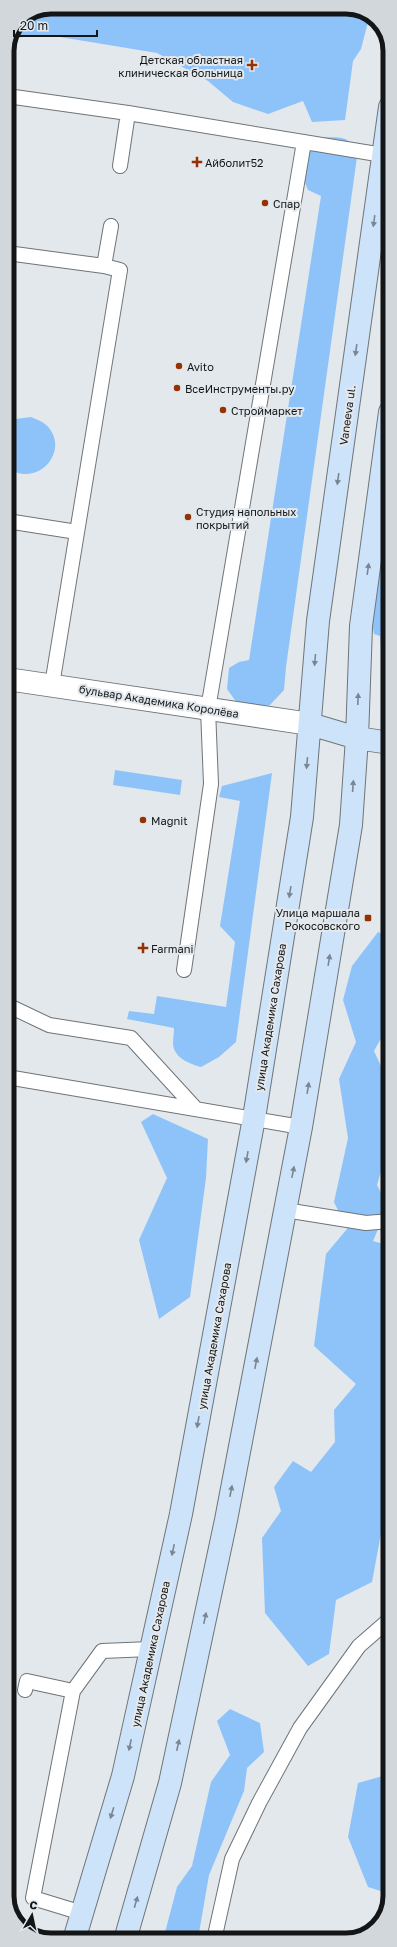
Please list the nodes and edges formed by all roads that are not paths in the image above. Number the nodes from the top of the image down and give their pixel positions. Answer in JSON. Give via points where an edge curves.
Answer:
{"nodes":[{"id":1,"x":14,"y":97,"type":"edge"},
{"id":2,"x":128,"y":113,"type":"junction"},
{"id":3,"x":304,"y":142,"type":"junction"},
{"id":4,"x":383,"y":155,"type":"joint"},
{"id":5,"x":120,"y":166,"type":"dead end"},
{"id":6,"x":111,"y":226,"type":"dead end"},
{"id":7,"x":14,"y":254,"type":"edge"},
{"id":8,"x":104,"y":266,"type":"junction"},
{"id":9,"x":383,"y":464,"type":"edge"},
{"id":10,"x":14,"y":522,"type":"edge"},
{"id":11,"x":77,"y":532,"type":"junction"},
{"id":12,"x":14,"y":680,"type":"edge"},
{"id":13,"x":52,"y":685,"type":"junction"},
{"id":14,"x":208,"y":709,"type":"junction"},
{"id":15,"x":310,"y":724,"type":"junction"},
{"id":16,"x":357,"y":738,"type":"junction"},
{"id":17,"x":383,"y":742,"type":"edge"},
{"id":18,"x":184,"y":970,"type":"dead end"},
{"id":19,"x":14,"y":1008,"type":"edge"},
{"id":20,"x":14,"y":1078,"type":"edge"},
{"id":21,"x":196,"y":1108,"type":"junction"},
{"id":22,"x":254,"y":1118,"type":"junction"},
{"id":23,"x":301,"y":1127,"type":"junction"},
{"id":24,"x":285,"y":1210,"type":"junction"},
{"id":25,"x":383,"y":1222,"type":"edge"},
{"id":26,"x":383,"y":1625,"type":"edge"},
{"id":27,"x":151,"y":1649,"type":"junction"},
{"id":28,"x":25,"y":1690,"type":"dead end"},
{"id":29,"x":73,"y":1691,"type":"junction"},
{"id":30,"x":82,"y":1913,"type":"junction"},
{"id":31,"x":76,"y":1933,"type":"edge"},
{"id":32,"x":127,"y":1933,"type":"edge"},
{"id":33,"x":216,"y":1933,"type":"edge"}],
"edges":[{"from":1,"to":2,"type":"lane"},
{"from":2,"to":3,"type":"lane"},
{"from":2,"to":5,"type":"lane"},
{"from":3,"to":4,"type":"lane"},
{"from":3,"to":14,"type":"lane"},
{"from":4,"to":15,"type":"main road","name":"Vaneeva ul.","one_way":true,"via":[[318,621]]},
{"from":6,"to":8,"type":"lane"},
{"from":7,"to":8,"type":"lane"},
{"from":8,"to":11,"type":"lane","via":[[120,270]]},
{"from":16,"to":9,"type":"main road","one_way":true,"via":[[361,626]]},
{"from":10,"to":11,"type":"lane"},
{"from":11,"to":13,"type":"lane"},
{"from":12,"to":13,"type":"street","name":"бульвар Академика Королёва"},
{"from":13,"to":14,"type":"street","name":"бульвар Академика Королёва"},
{"from":14,"to":15,"type":"street","name":"бульвар Академика Королёва"},
{"from":14,"to":18,"type":"lane","via":[[211,784]]},
{"from":15,"to":16,"type":"main road"},
{"from":15,"to":22,"type":"main road","name":"улица Академика Сахарова","one_way":true,"via":[[302,817]]},
{"from":16,"to":17,"type":"main road"},
{"from":23,"to":16,"type":"main road","one_way":true,"via":[[351,825]]},
{"from":19,"to":21,"type":"lane","via":[[49,1025],[131,1038]]},
{"from":20,"to":21,"type":"lane"},
{"from":21,"to":22,"type":"lane"},
{"from":22,"to":23,"type":"lane"},
{"from":22,"to":27,"type":"main road","name":"улица Академика Сахарова","one_way":true,"via":[[181,1514]]},
{"from":24,"to":23,"type":"main road","one_way":true},
{"from":24,"to":25,"type":"lane","via":[[366,1223]]},
{"from":32,"to":24,"type":"main road","one_way":true,"via":[[171,1776],[226,1520]]},
{"from":26,"to":33,"type":"lane","via":[[359,1646],[297,1735],[232,1859]]},
{"from":27,"to":29,"type":"lane","via":[[102,1651]]},
{"from":27,"to":30,"type":"main road","name":"улица Академика Сахарова","one_way":true,"via":[[123,1776]]},
{"from":28,"to":29,"type":"lane","via":[[27,1681]]},
{"from":29,"to":30,"type":"lane","via":[[33,1898]]},
{"from":30,"to":31,"type":"main road","name":"улица Академика Сахарова"}]}
